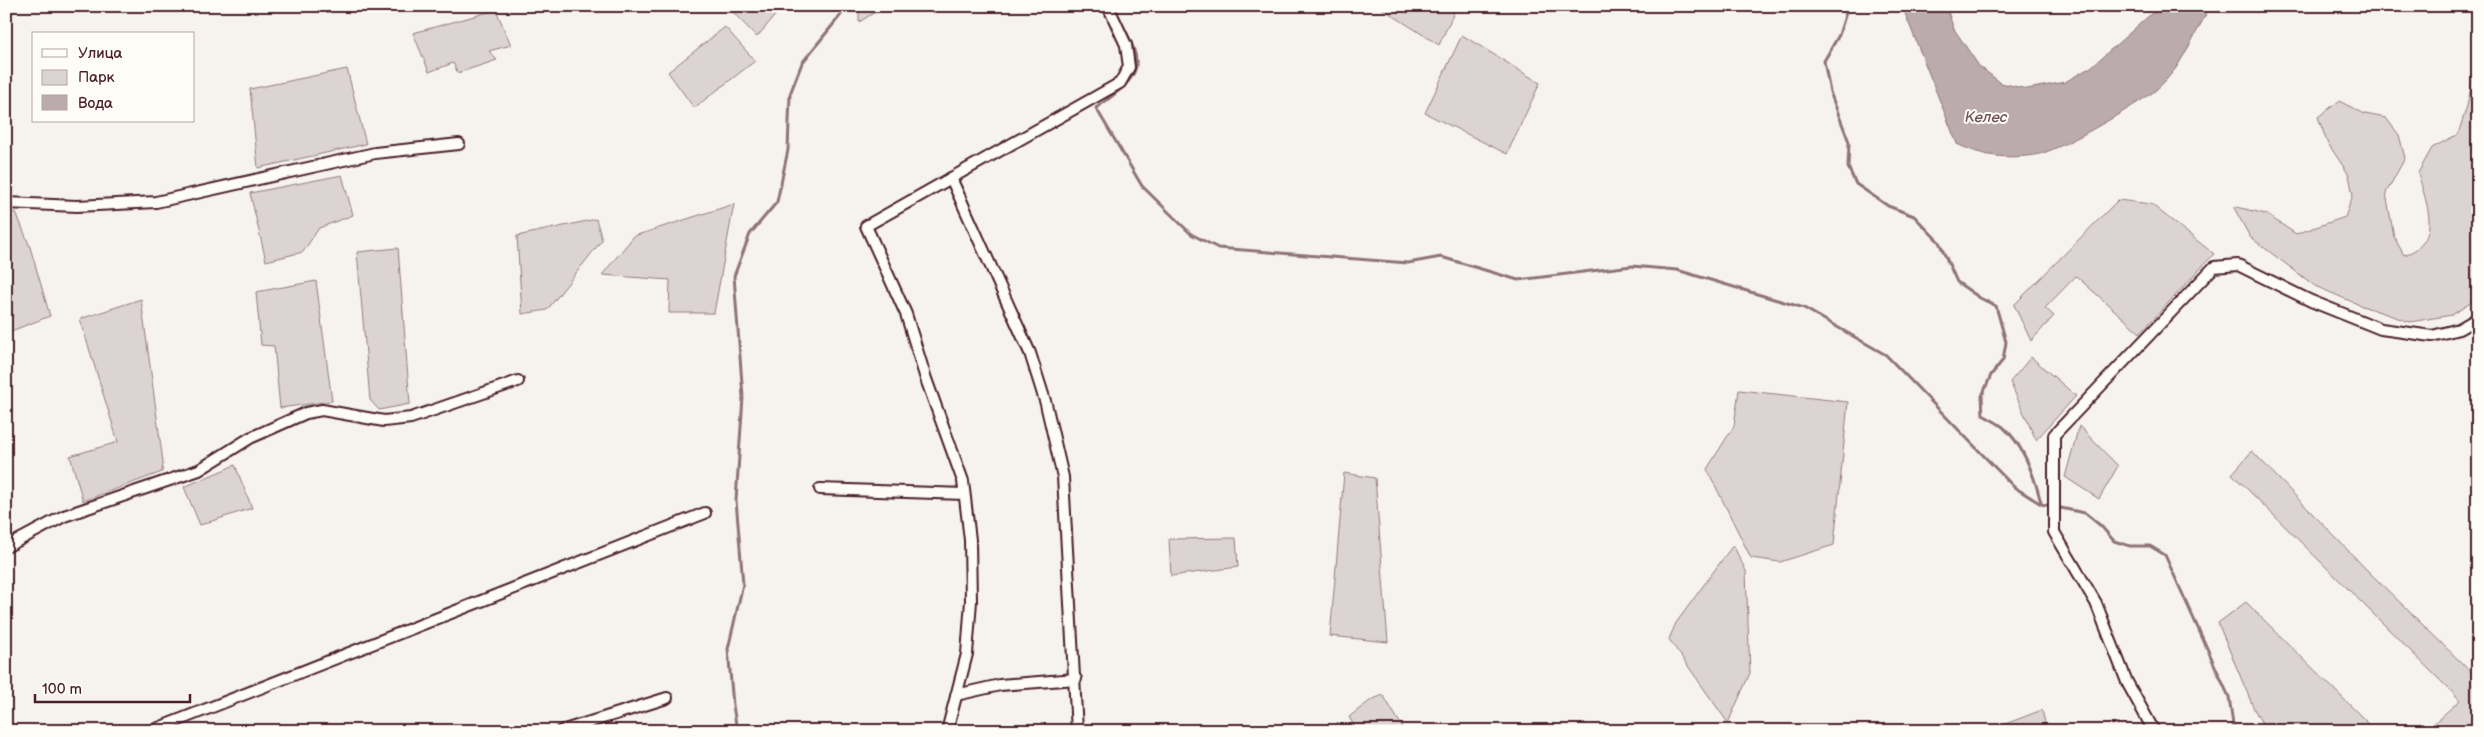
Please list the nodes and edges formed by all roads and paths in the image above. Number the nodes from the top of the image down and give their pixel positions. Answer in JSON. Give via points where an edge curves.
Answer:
{"nodes":[{"id":1,"x":1108,"y":6,"type":"edge"},
{"id":2,"x":459,"y":144,"type":"dead end"},
{"id":3,"x":951,"y":178,"type":"junction"},
{"id":4,"x":6,"y":203,"type":"edge"},
{"id":5,"x":2478,"y":318,"type":"edge"},
{"id":6,"x":518,"y":381,"type":"dead end"},
{"id":7,"x":820,"y":489,"type":"dead end"},
{"id":8,"x":964,"y":494,"type":"junction"},
{"id":9,"x":705,"y":513,"type":"dead end"},
{"id":10,"x":6,"y":546,"type":"edge"},
{"id":11,"x":1076,"y":679,"type":"junction"},
{"id":12,"x":956,"y":695,"type":"junction"},
{"id":13,"x":667,"y":698,"type":"dead end"},
{"id":14,"x":151,"y":731,"type":"edge"},
{"id":15,"x":561,"y":731,"type":"edge"},
{"id":16,"x":947,"y":731,"type":"edge"},
{"id":17,"x":1077,"y":731,"type":"edge"},
{"id":18,"x":2154,"y":731,"type":"edge"}],
"edges":[{"from":1,"to":3,"type":"street","via":[[1126,45],[1129,67],[1120,83]]},
{"from":2,"to":4,"type":"street","via":[[375,153],[156,202],[77,206]]},
{"from":3,"to":8,"type":"street","via":[[866,226],[906,314]]},
{"from":3,"to":11,"type":"street","via":[[1030,353],[1046,404],[1063,477]]},
{"from":5,"to":18,"type":"street","via":[[2459,329],[2432,336],[2381,329],[2311,301],[2238,265],[2214,267],[2054,435],[2054,532],[2096,602],[2127,682]]},
{"from":6,"to":10,"type":"street","via":[[411,418],[384,420],[322,410],[306,413],[250,438],[199,470],[64,516]]},
{"from":7,"to":8,"type":"street"},
{"from":8,"to":12,"type":"street","via":[[970,540],[972,601],[967,654]]},
{"from":9,"to":14,"type":"street"},
{"from":11,"to":12,"type":"street","via":[[1000,685]]},
{"from":11,"to":17,"type":"street"},
{"from":12,"to":16,"type":"street"},
{"from":13,"to":15,"type":"street"}]}
